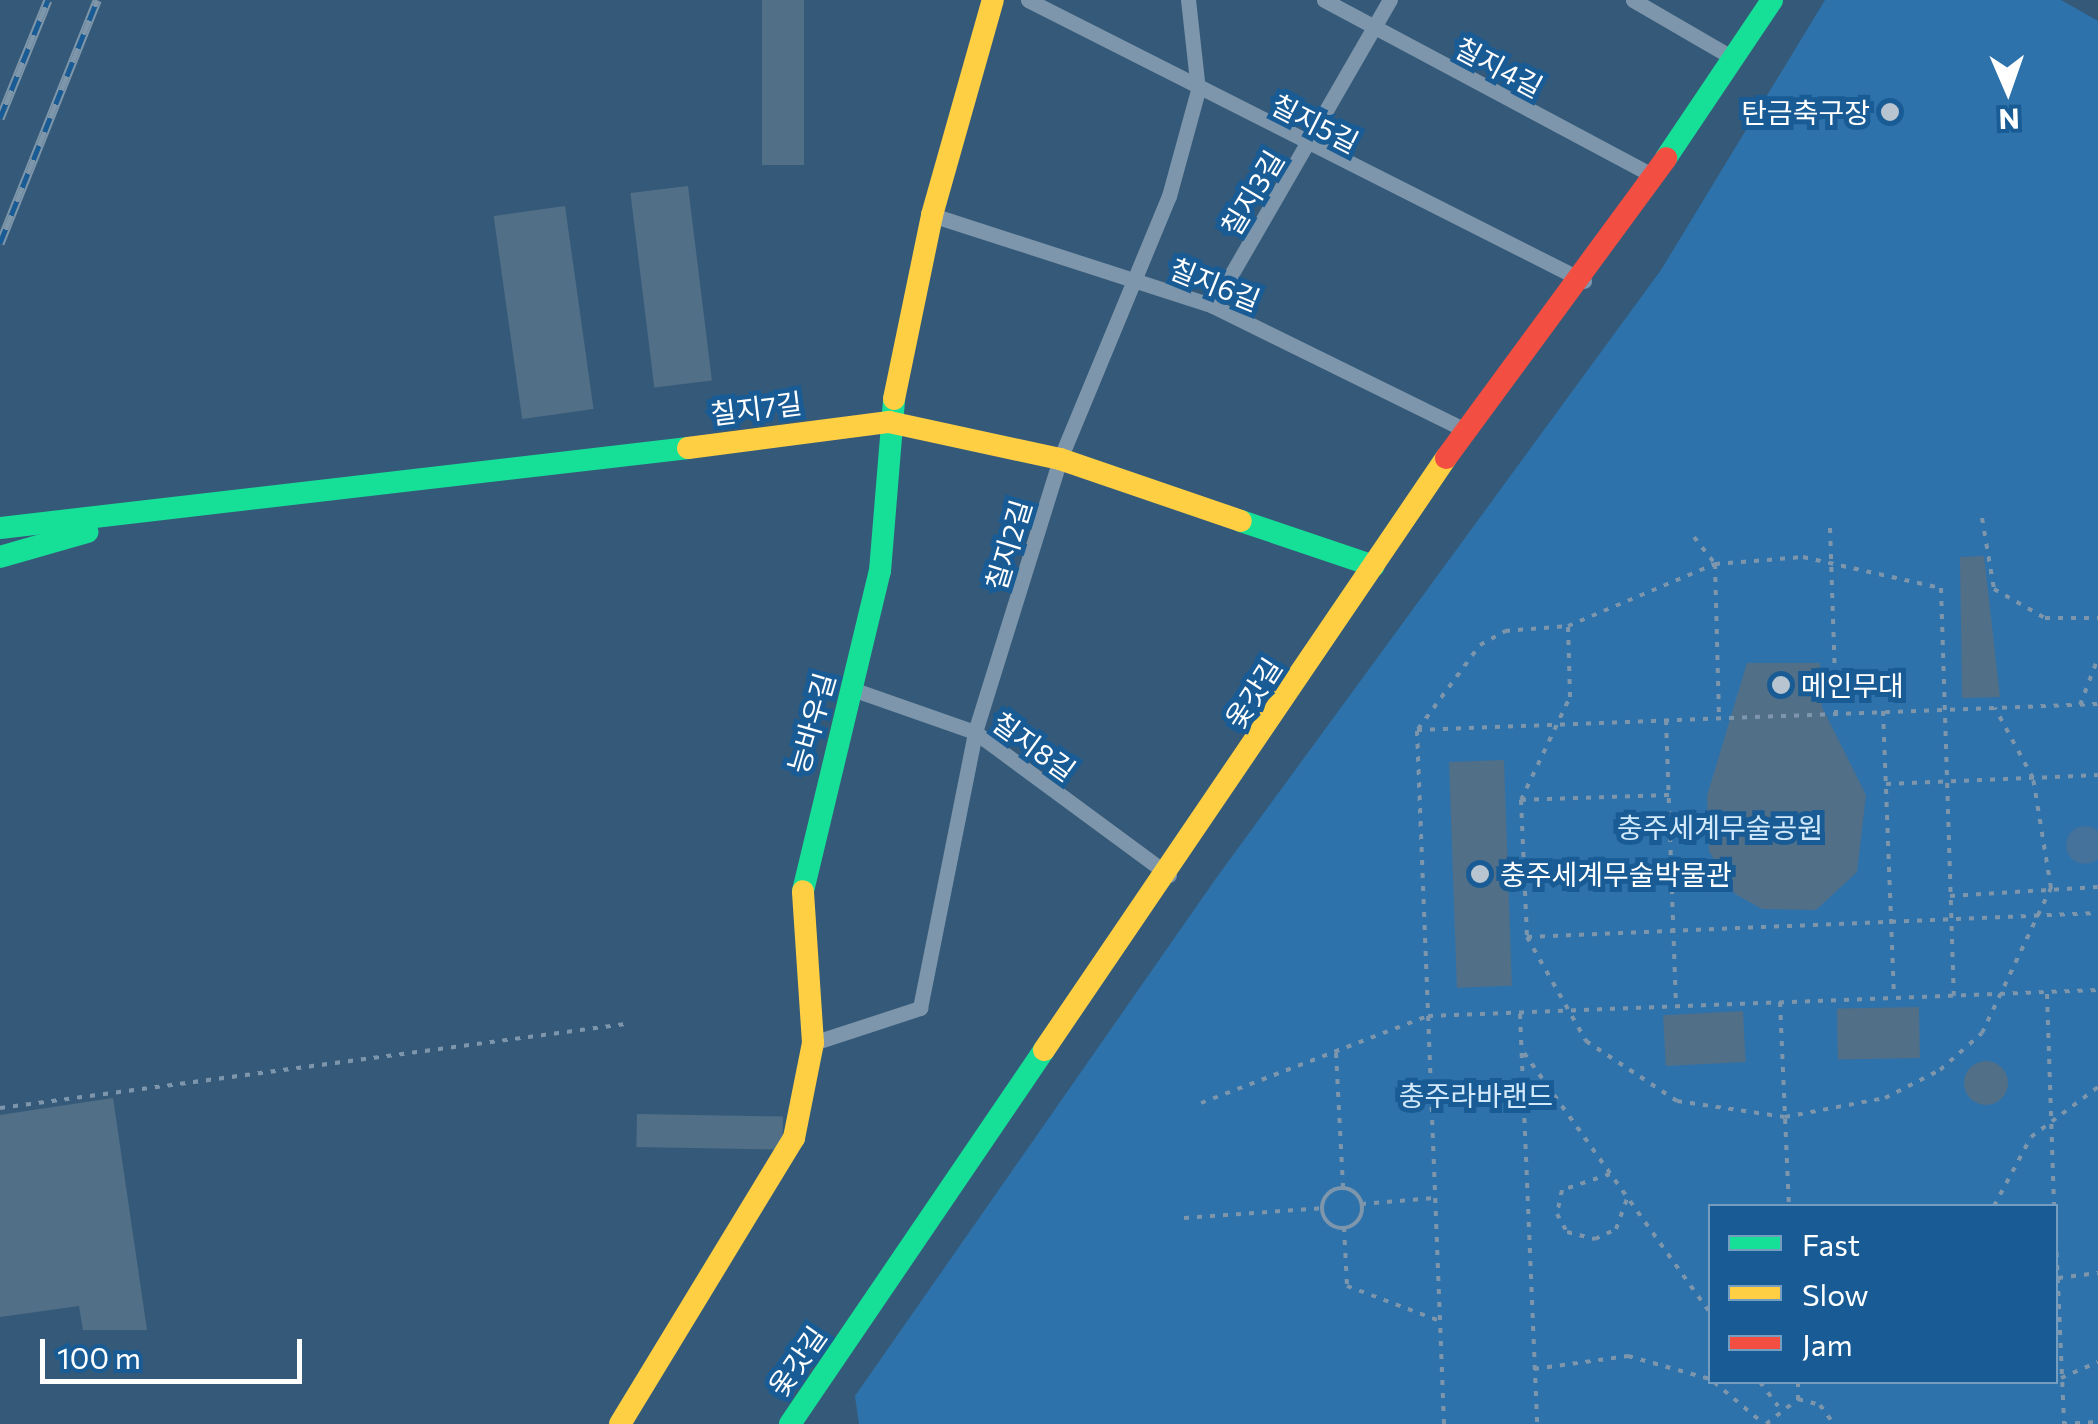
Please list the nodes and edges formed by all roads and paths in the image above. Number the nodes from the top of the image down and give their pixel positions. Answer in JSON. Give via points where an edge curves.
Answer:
{"nodes":[{"id":1,"x":993,"y":0,"type":"edge"},
{"id":2,"x":1028,"y":0,"type":"edge"},
{"id":3,"x":1188,"y":0,"type":"edge"},
{"id":4,"x":1324,"y":0,"type":"edge"},
{"id":5,"x":1390,"y":0,"type":"edge"},
{"id":6,"x":1633,"y":0,"type":"edge"},
{"id":7,"x":1772,"y":0,"type":"edge"},
{"id":8,"x":1374,"y":30,"type":"junction"},
{"id":9,"x":1733,"y":58,"type":"junction"},
{"id":10,"x":1198,"y":90,"type":"junction"},
{"id":11,"x":1308,"y":149,"type":"junction"},
{"id":12,"x":1653,"y":176,"type":"junction"},
{"id":13,"x":932,"y":215,"type":"junction"},
{"id":14,"x":1135,"y":278,"type":"junction"},
{"id":15,"x":1584,"y":281,"type":"junction"},
{"id":16,"x":1213,"y":306,"type":"junction"},
{"id":17,"x":888,"y":422,"type":"junction"},
{"id":18,"x":1465,"y":430,"type":"junction"},
{"id":19,"x":1060,"y":460,"type":"junction"},
{"id":20,"x":1982,"y":518,"type":"dead end"},
{"id":21,"x":129,"y":520,"type":"junction"},
{"id":22,"x":0,"y":528,"type":"edge"},
{"id":23,"x":1830,"y":528,"type":"dead end"},
{"id":24,"x":1694,"y":537,"type":"dead end"},
{"id":25,"x":0,"y":557,"type":"edge"},
{"id":26,"x":1831,"y":561,"type":"junction"},
{"id":27,"x":1715,"y":564,"type":"junction"},
{"id":28,"x":1374,"y":566,"type":"junction"},
{"id":29,"x":2098,"y":618,"type":"edge"},
{"id":30,"x":1568,"y":626,"type":"junction"},
{"id":31,"x":2098,"y":658,"type":"edge"},
{"id":32,"x":852,"y":690,"type":"junction"},
{"id":33,"x":2098,"y":704,"type":"edge"},
{"id":34,"x":2080,"y":705,"type":"junction"},
{"id":35,"x":1995,"y":708,"type":"junction"},
{"id":36,"x":1942,"y":709,"type":"junction"},
{"id":37,"x":1882,"y":712,"type":"junction"},
{"id":38,"x":1836,"y":714,"type":"junction"},
{"id":39,"x":1719,"y":718,"type":"junction"},
{"id":40,"x":1666,"y":720,"type":"junction"},
{"id":41,"x":1556,"y":724,"type":"junction"},
{"id":42,"x":1418,"y":730,"type":"junction"},
{"id":43,"x":976,"y":732,"type":"junction"},
{"id":44,"x":2098,"y":775,"type":"edge"},
{"id":45,"x":2033,"y":778,"type":"junction"},
{"id":46,"x":1944,"y":781,"type":"junction"},
{"id":47,"x":1886,"y":784,"type":"junction"},
{"id":48,"x":1669,"y":795,"type":"junction"},
{"id":49,"x":1521,"y":800,"type":"junction"},
{"id":50,"x":1169,"y":876,"type":"junction"},
{"id":51,"x":2098,"y":887,"type":"edge"},
{"id":52,"x":2052,"y":888,"type":"junction"},
{"id":53,"x":1950,"y":896,"type":"junction"},
{"id":54,"x":2098,"y":913,"type":"edge"},
{"id":55,"x":2038,"y":916,"type":"junction"},
{"id":56,"x":1951,"y":921,"type":"junction"},
{"id":57,"x":1891,"y":924,"type":"junction"},
{"id":58,"x":1674,"y":933,"type":"junction"},
{"id":59,"x":1527,"y":937,"type":"junction"},
{"id":60,"x":2098,"y":990,"type":"edge"},
{"id":61,"x":2004,"y":994,"type":"junction"},
{"id":62,"x":2046,"y":994,"type":"junction"},
{"id":63,"x":1954,"y":996,"type":"junction"},
{"id":64,"x":1894,"y":998,"type":"junction"},
{"id":65,"x":1780,"y":1002,"type":"junction"},
{"id":66,"x":1676,"y":1006,"type":"junction"},
{"id":67,"x":1564,"y":1012,"type":"junction"},
{"id":68,"x":1520,"y":1014,"type":"junction"},
{"id":69,"x":1428,"y":1016,"type":"junction"},
{"id":70,"x":625,"y":1024,"type":"dead end"},
{"id":71,"x":813,"y":1043,"type":"junction"},
{"id":72,"x":1522,"y":1050,"type":"junction"},
{"id":73,"x":1336,"y":1052,"type":"junction"},
{"id":74,"x":2098,"y":1087,"type":"edge"},
{"id":75,"x":1201,"y":1103,"type":"dead end"},
{"id":76,"x":0,"y":1108,"type":"edge"},
{"id":77,"x":2051,"y":1116,"type":"junction"},
{"id":78,"x":1785,"y":1117,"type":"junction"},
{"id":79,"x":1610,"y":1174,"type":"junction"},
{"id":80,"x":1343,"y":1188,"type":"junction"},
{"id":81,"x":1436,"y":1198,"type":"junction"},
{"id":82,"x":1628,"y":1198,"type":"junction"},
{"id":83,"x":1362,"y":1204,"type":"junction"},
{"id":84,"x":1790,"y":1204,"type":"edge"},
{"id":85,"x":1995,"y":1204,"type":"edge"},
{"id":86,"x":2054,"y":1204,"type":"edge"},
{"id":87,"x":1322,"y":1208,"type":"junction"},
{"id":88,"x":1184,"y":1218,"type":"dead end"},
{"id":89,"x":1344,"y":1228,"type":"junction"},
{"id":90,"x":2098,"y":1273,"type":"edge"},
{"id":91,"x":2058,"y":1278,"type":"edge"},
{"id":92,"x":1708,"y":1310,"type":"edge"},
{"id":93,"x":2058,"y":1318,"type":"edge"},
{"id":94,"x":1440,"y":1321,"type":"junction"},
{"id":95,"x":2098,"y":1363,"type":"edge"},
{"id":96,"x":1534,"y":1369,"type":"junction"},
{"id":97,"x":2061,"y":1378,"type":"junction"},
{"id":98,"x":1708,"y":1379,"type":"edge"},
{"id":99,"x":1717,"y":1384,"type":"edge"},
{"id":100,"x":1762,"y":1384,"type":"edge"},
{"id":101,"x":1798,"y":1384,"type":"edge"},
{"id":102,"x":1798,"y":1399,"type":"junction"},
{"id":103,"x":1778,"y":1406,"type":"junction"},
{"id":104,"x":2098,"y":1422,"type":"edge"},
{"id":105,"x":620,"y":1424,"type":"edge"},
{"id":106,"x":790,"y":1424,"type":"edge"},
{"id":107,"x":1444,"y":1424,"type":"edge"},
{"id":108,"x":1537,"y":1424,"type":"edge"},
{"id":109,"x":1765,"y":1424,"type":"edge"},
{"id":110,"x":1834,"y":1424,"type":"edge"},
{"id":111,"x":2063,"y":1424,"type":"edge"}],
"edges":[{"from":1,"to":13,"type":"street","name":"능바우길"},
{"from":2,"to":10,"type":"street","name":"칠지5길"},
{"from":3,"to":10,"type":"street","name":"칠지2길"},
{"from":4,"to":8,"type":"street","name":"칠지4길"},
{"from":5,"to":8,"type":"street","name":"칠지3길"},
{"from":6,"to":9,"type":"street"},
{"from":7,"to":9,"type":"street","name":"옻갓길"},
{"from":8,"to":11,"type":"street","name":"칠지3길"},
{"from":8,"to":12,"type":"street","name":"칠지4길"},
{"from":9,"to":12,"type":"street","name":"옻갓길"},
{"from":10,"to":11,"type":"street","name":"칠지5길"},
{"from":10,"to":14,"type":"street","name":"칠지2길"},
{"from":11,"to":15,"type":"street","name":"칠지5길"},
{"from":11,"to":16,"type":"street","name":"칠지3길"},
{"from":12,"to":15,"type":"street","name":"옻갓길"},
{"from":13,"to":14,"type":"street","name":"칠지6길"},
{"from":13,"to":17,"type":"street","name":"능바우길"},
{"from":14,"to":16,"type":"street","name":"칠지6길"},
{"from":14,"to":19,"type":"street","name":"칠지2길"},
{"from":15,"to":18,"type":"street","name":"옻갓길"},
{"from":16,"to":18,"type":"street","name":"칠지6길"},
{"from":17,"to":19,"type":"street","name":"칠지7길"},
{"from":17,"to":21,"type":"street","name":"칠지7길"},
{"from":17,"to":32,"type":"street","name":"능바우길","via":[[880,571]]},
{"from":18,"to":28,"type":"street","name":"옻갓길"},
{"from":19,"to":28,"type":"street","name":"칠지7길"},
{"from":19,"to":43,"type":"street","name":"칠지2길"},
{"from":20,"to":29,"type":"path","via":[[1994,588],[2045,618]]},
{"from":21,"to":22,"type":"street","name":"칠지7길"},
{"from":21,"to":25,"type":"street","name":"칠지7길"},
{"from":23,"to":26,"type":"path"},
{"from":24,"to":27,"type":"path"},
{"from":26,"to":27,"type":"path"},
{"from":26,"to":36,"type":"path","via":[[1941,588]]},
{"from":26,"to":38,"type":"path"},
{"from":27,"to":30,"type":"path","via":[[1658,580]]},
{"from":27,"to":39,"type":"path"},
{"from":28,"to":50,"type":"street","name":"옻갓길"},
{"from":30,"to":41,"type":"path","via":[[1570,697]]},
{"from":30,"to":42,"type":"path","via":[[1505,631],[1480,645]]},
{"from":31,"to":34,"type":"path"},
{"from":32,"to":43,"type":"street","name":"칠지8길"},
{"from":32,"to":71,"type":"street","name":"능바우길","via":[[802,869]]},
{"from":33,"to":34,"type":"path"},
{"from":34,"to":35,"type":"path"},
{"from":35,"to":36,"type":"path"},
{"from":35,"to":45,"type":"path"},
{"from":36,"to":37,"type":"path"},
{"from":36,"to":46,"type":"path"},
{"from":37,"to":38,"type":"path"},
{"from":37,"to":47,"type":"path"},
{"from":38,"to":39,"type":"path"},
{"from":39,"to":40,"type":"path"},
{"from":40,"to":41,"type":"path"},
{"from":40,"to":48,"type":"path"},
{"from":41,"to":42,"type":"path"},
{"from":41,"to":49,"type":"path"},
{"from":42,"to":69,"type":"path"},
{"from":43,"to":50,"type":"street","name":"칠지8길"},
{"from":43,"to":71,"type":"street","name":"칠지2길","via":[[920,1008]]},
{"from":44,"to":45,"type":"path"},
{"from":45,"to":46,"type":"path"},
{"from":45,"to":52,"type":"path"},
{"from":46,"to":47,"type":"path"},
{"from":46,"to":53,"type":"path"},
{"from":47,"to":57,"type":"path"},
{"from":48,"to":49,"type":"path"},
{"from":48,"to":58,"type":"path"},
{"from":49,"to":59,"type":"path"},
{"from":50,"to":106,"type":"street","name":"옻갓길"},
{"from":51,"to":52,"type":"path"},
{"from":52,"to":53,"type":"path"},
{"from":52,"to":55,"type":"path"},
{"from":53,"to":56,"type":"path"},
{"from":54,"to":55,"type":"path"},
{"from":55,"to":56,"type":"path"},
{"from":55,"to":61,"type":"path"},
{"from":56,"to":57,"type":"path"},
{"from":56,"to":63,"type":"path"},
{"from":57,"to":58,"type":"path"},
{"from":57,"to":64,"type":"path"},
{"from":58,"to":59,"type":"path"},
{"from":58,"to":66,"type":"path"},
{"from":59,"to":67,"type":"path"},
{"from":60,"to":62,"type":"path"},
{"from":61,"to":62,"type":"path"},
{"from":61,"to":63,"type":"path"},
{"from":61,"to":78,"type":"path","via":[[1982,1033],[1940,1070],[1885,1098]]},
{"from":62,"to":77,"type":"path"},
{"from":63,"to":64,"type":"path"},
{"from":64,"to":65,"type":"path"},
{"from":65,"to":66,"type":"path"},
{"from":65,"to":78,"type":"path"},
{"from":66,"to":67,"type":"path"},
{"from":67,"to":68,"type":"path"},
{"from":67,"to":78,"type":"path","via":[[1624,1073],[1677,1101]]},
{"from":68,"to":69,"type":"path"},
{"from":68,"to":72,"type":"path"},
{"from":69,"to":73,"type":"path"},
{"from":69,"to":81,"type":"path"},
{"from":70,"to":76,"type":"path"},
{"from":71,"to":105,"type":"street","name":"능바우길","via":[[778,1179]]},
{"from":72,"to":79,"type":"path"},
{"from":72,"to":96,"type":"path"},
{"from":73,"to":75,"type":"path"},
{"from":73,"to":80,"type":"path"},
{"from":74,"to":77,"type":"path"},
{"from":77,"to":85,"type":"path","via":[[2010,1164]]},
{"from":77,"to":86,"type":"path"},
{"from":78,"to":84,"type":"path"},
{"from":79,"to":82,"type":"path"},
{"from":79,"to":82,"type":"path","via":[[1562,1190],[1557,1214],[1567,1232],[1595,1239],[1616,1229]]},
{"from":80,"to":83,"type":"path"},
{"from":80,"to":87,"type":"path"},
{"from":81,"to":83,"type":"path"},
{"from":81,"to":94,"type":"path"},
{"from":82,"to":92,"type":"path"},
{"from":83,"to":89,"type":"path"},
{"from":87,"to":88,"type":"path"},
{"from":87,"to":89,"type":"path"},
{"from":89,"to":94,"type":"path","via":[[1347,1286]]},
{"from":90,"to":91,"type":"path"},
{"from":93,"to":97,"type":"path"},
{"from":94,"to":107,"type":"path"},
{"from":95,"to":97,"type":"path"},
{"from":96,"to":98,"type":"path","via":[[1628,1356]]},
{"from":96,"to":108,"type":"path"},
{"from":97,"to":111,"type":"path"},
{"from":99,"to":109,"type":"path"},
{"from":100,"to":103,"type":"path"},
{"from":101,"to":102,"type":"path"},
{"from":102,"to":103,"type":"path"},
{"from":102,"to":110,"type":"path","via":[[1820,1405]]},
{"from":103,"to":109,"type":"path"},
{"from":104,"to":111,"type":"path"}]}
